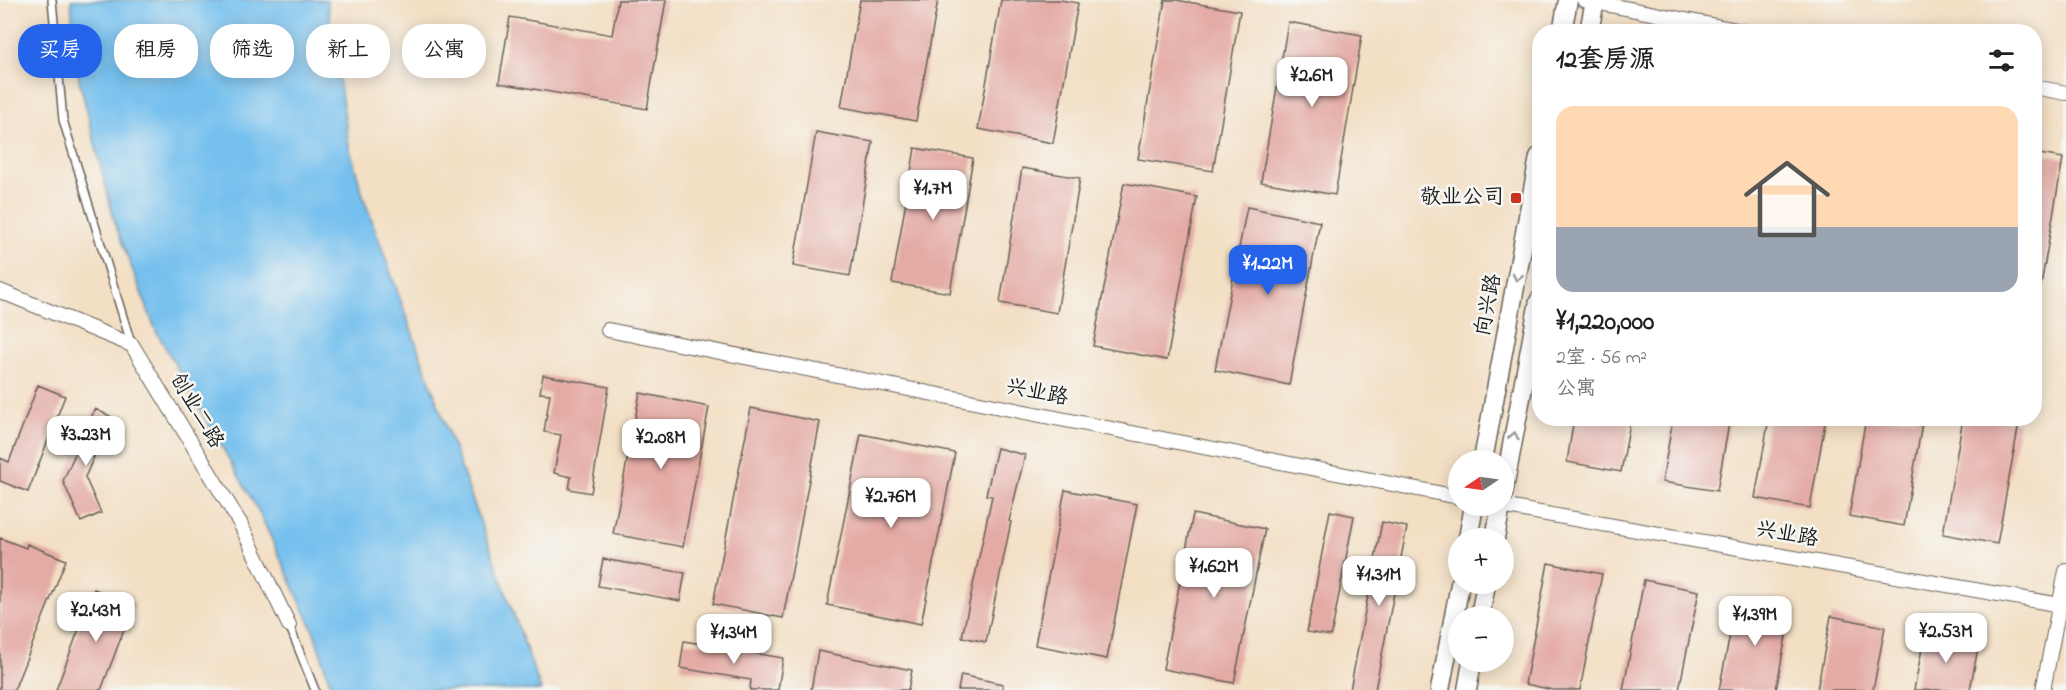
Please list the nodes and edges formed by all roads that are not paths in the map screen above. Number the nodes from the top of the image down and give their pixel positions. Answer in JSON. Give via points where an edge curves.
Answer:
{"nodes":[{"id":1,"x":52,"y":0,"type":"edge"},
{"id":2,"x":1568,"y":0,"type":"edge"},
{"id":3,"x":1591,"y":1,"type":"edge"},
{"id":4,"x":1564,"y":24,"type":"edge"},
{"id":5,"x":1590,"y":24,"type":"edge"},
{"id":6,"x":1707,"y":24,"type":"edge"},
{"id":7,"x":2042,"y":88,"type":"edge"},
{"id":8,"x":2066,"y":93,"type":"edge"},
{"id":9,"x":1532,"y":195,"type":"edge"},
{"id":10,"x":0,"y":291,"type":"edge"},
{"id":11,"x":608,"y":330,"type":"dead end"},
{"id":12,"x":1532,"y":339,"type":"edge"},
{"id":13,"x":132,"y":345,"type":"junction"},
{"id":14,"x":1485,"y":450,"type":"edge"},
{"id":15,"x":1511,"y":450,"type":"edge"},
{"id":16,"x":1448,"y":495,"type":"edge"},
{"id":17,"x":1514,"y":508,"type":"edge"},
{"id":18,"x":2066,"y":571,"type":"edge"},
{"id":19,"x":1458,"y":594,"type":"edge"},
{"id":20,"x":2063,"y":605,"type":"edge"},
{"id":21,"x":289,"y":625,"type":"joint"},
{"id":22,"x":1470,"y":672,"type":"edge"},
{"id":23,"x":315,"y":690,"type":"edge"},
{"id":24,"x":1440,"y":690,"type":"edge"},
{"id":25,"x":1467,"y":690,"type":"edge"},
{"id":26,"x":2043,"y":690,"type":"edge"}],
"edges":[{"from":1,"to":13,"type":"lane","via":[[63,120]]},
{"from":2,"to":4,"type":"street"},
{"from":3,"to":5,"type":"street"},
{"from":3,"to":6,"type":"street"},
{"from":7,"to":8,"type":"street"},
{"from":9,"to":14,"type":"street","name":"向兴路","one_way":true},
{"from":10,"to":13,"type":"street"},
{"from":11,"to":16,"type":"street","name":"兴业路"},
{"from":15,"to":12,"type":"street","one_way":true},
{"from":13,"to":21,"type":"street","name":"创业二路","via":[[240,523]]},
{"from":17,"to":20,"type":"street","name":"兴业路"},
{"from":18,"to":20,"type":"street"},
{"from":19,"to":24,"type":"street"},
{"from":20,"to":26,"type":"street"},
{"from":21,"to":23,"type":"lane"},
{"from":22,"to":25,"type":"street"}]}
